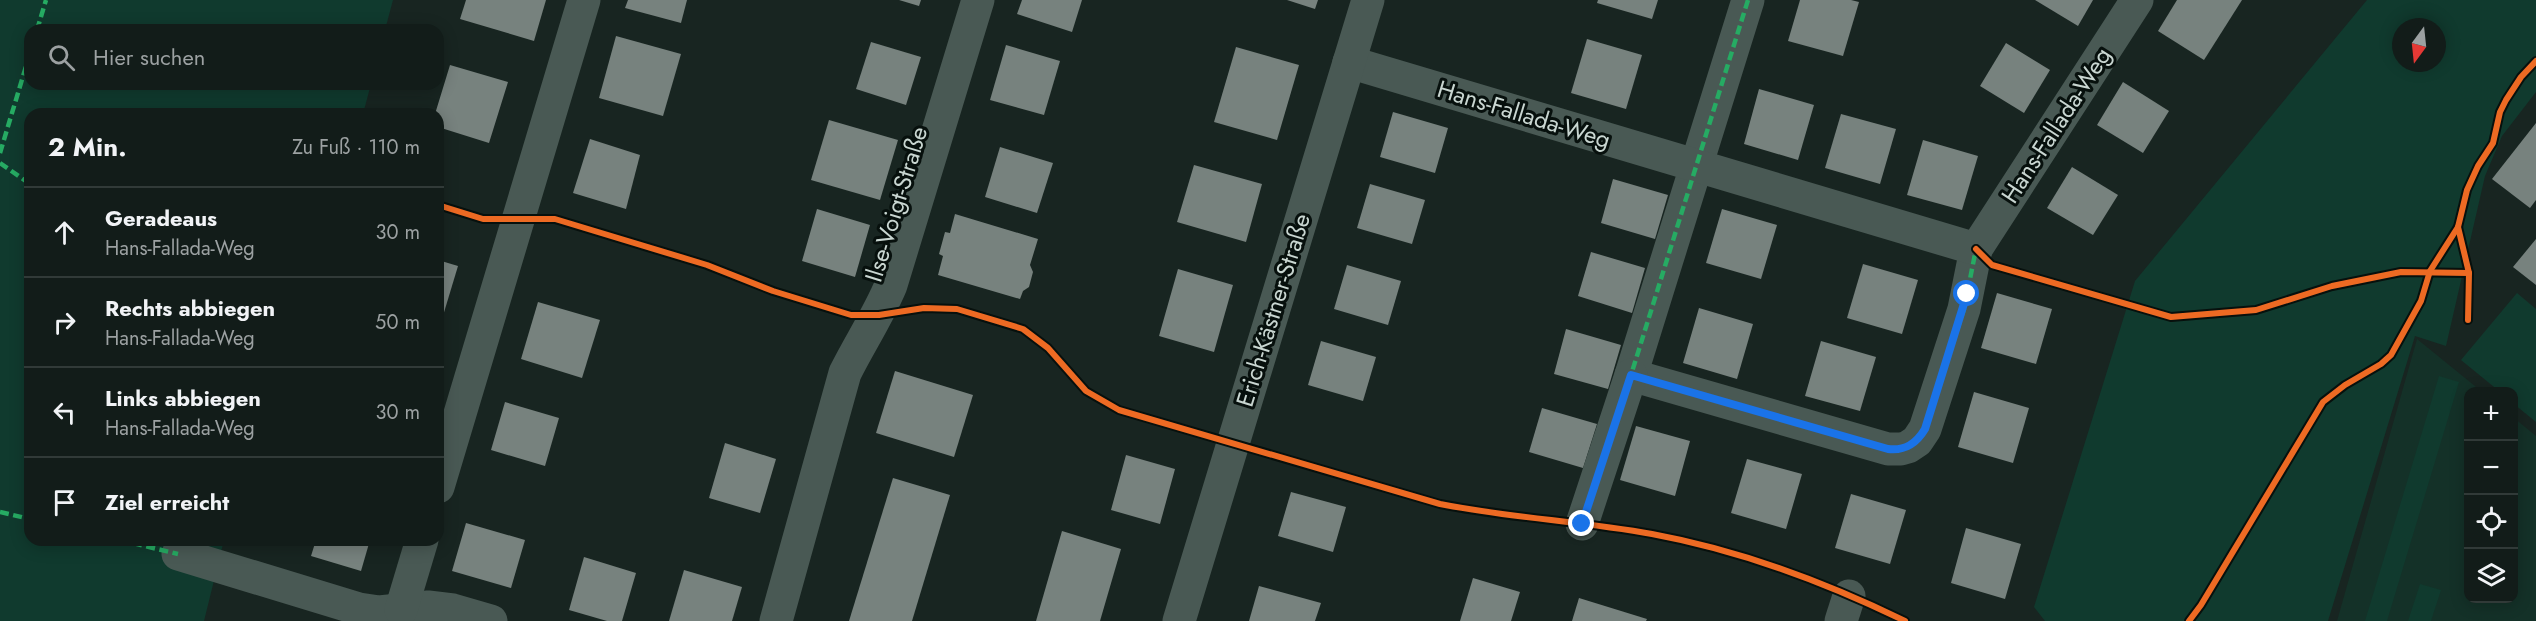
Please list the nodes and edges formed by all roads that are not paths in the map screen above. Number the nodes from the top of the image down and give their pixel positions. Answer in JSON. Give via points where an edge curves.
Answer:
{"nodes":[{"id":1,"x":584,"y":0,"type":"edge"},
{"id":2,"x":978,"y":0,"type":"edge"},
{"id":3,"x":1368,"y":0,"type":"edge"},
{"id":4,"x":1748,"y":0,"type":"edge"},
{"id":5,"x":2137,"y":0,"type":"edge"},
{"id":6,"x":1349,"y":62,"type":"junction"},
{"id":7,"x":1698,"y":165,"type":"junction"},
{"id":8,"x":1976,"y":249,"type":"junction"},
{"id":9,"x":1631,"y":375,"type":"junction"},
{"id":10,"x":444,"y":467,"type":"edge"},
{"id":11,"x":1582,"y":524,"type":"dead end"},
{"id":12,"x":420,"y":546,"type":"edge"},
{"id":13,"x":178,"y":554,"type":"dead end"},
{"id":14,"x":401,"y":610,"type":"junction"},
{"id":15,"x":491,"y":621,"type":"edge"},
{"id":16,"x":776,"y":621,"type":"edge"},
{"id":17,"x":1179,"y":621,"type":"edge"}],
"edges":[{"from":1,"to":10,"type":"street"},
{"from":2,"to":16,"type":"street","name":"Ilse-Voigt-Straße","via":[[891,285],[879,315],[845,373]]},
{"from":3,"to":6,"type":"street","name":"Erich-Kästner-Straße"},
{"from":4,"to":7,"type":"street"},
{"from":5,"to":8,"type":"street","name":"Hans-Fallada-Weg"},
{"from":6,"to":7,"type":"street","name":"Hans-Fallada-Weg"},
{"from":6,"to":17,"type":"street","name":"Erich-Kästner-Straße"},
{"from":7,"to":8,"type":"street","name":"Hans-Fallada-Weg"},
{"from":7,"to":9,"type":"street"},
{"from":8,"to":9,"type":"street","name":"Hans-Fallada-Weg","via":[[1964,309],[1927,423],[1917,441],[1901,449],[1888,449]]},
{"from":9,"to":11,"type":"street"},
{"from":12,"to":14,"type":"street"},
{"from":13,"to":14,"type":"street","via":[[359,609]]},
{"from":14,"to":15,"type":"street","via":[[453,610]]}]}
